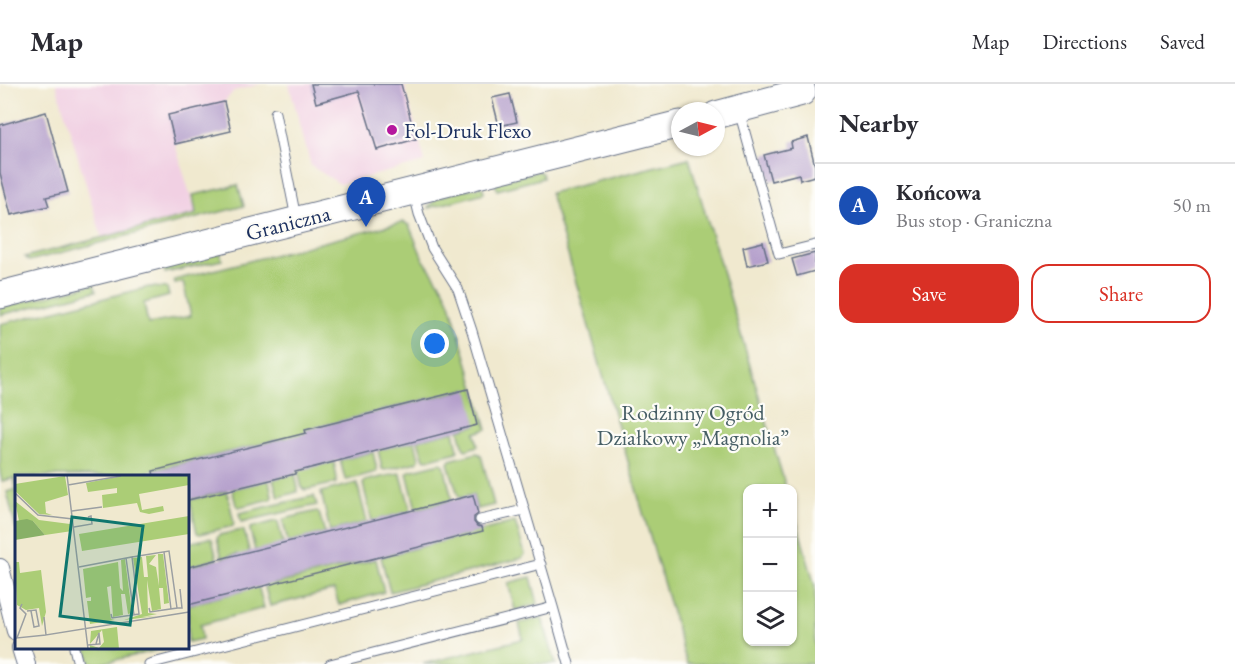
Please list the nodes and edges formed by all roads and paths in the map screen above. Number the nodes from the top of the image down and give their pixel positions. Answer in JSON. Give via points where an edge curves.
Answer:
{"nodes":[{"id":1,"x":806,"y":88,"type":"edge"},
{"id":2,"x":727,"y":112,"type":"edge"},
{"id":3,"x":275,"y":113,"type":"dead end"},
{"id":4,"x":671,"y":126,"type":"edge"},
{"id":5,"x":414,"y":191,"type":"junction"},
{"id":6,"x":296,"y":221,"type":"junction"},
{"id":7,"x":815,"y":245,"type":"edge"},
{"id":8,"x":0,"y":295,"type":"edge"},
{"id":9,"x":524,"y":510,"type":"junction"},
{"id":10,"x":480,"y":520,"type":"dead end"},
{"id":11,"x":541,"y":564,"type":"junction"},
{"id":12,"x":0,"y":568,"type":"edge"},
{"id":13,"x":13,"y":604,"type":"edge"},
{"id":14,"x":553,"y":608,"type":"junction"},
{"id":15,"x":15,"y":622,"type":"edge"},
{"id":16,"x":21,"y":649,"type":"edge"},
{"id":17,"x":74,"y":649,"type":"edge"},
{"id":18,"x":26,"y":664,"type":"edge"},
{"id":19,"x":78,"y":664,"type":"edge"},
{"id":20,"x":149,"y":664,"type":"edge"},
{"id":21,"x":330,"y":664,"type":"edge"},
{"id":22,"x":569,"y":664,"type":"edge"}],
"edges":[{"from":1,"to":2,"type":"street"},
{"from":2,"to":7,"type":"lane","via":[[779,254]]},
{"from":3,"to":6,"type":"lane"},
{"from":4,"to":5,"type":"street","name":"Graniczna"},
{"from":5,"to":6,"type":"street","name":"Graniczna"},
{"from":5,"to":9,"type":"lane","via":[[432,248],[458,290]]},
{"from":6,"to":8,"type":"street","name":"Graniczna"},
{"from":9,"to":10,"type":"lane"},
{"from":9,"to":11,"type":"lane"},
{"from":11,"to":14,"type":"lane"},
{"from":11,"to":20,"type":"lane"},
{"from":12,"to":13,"type":"street"},
{"from":13,"to":15,"type":"street"},
{"from":14,"to":21,"type":"lane"},
{"from":14,"to":22,"type":"lane"},
{"from":16,"to":18,"type":"street"},
{"from":17,"to":19,"type":"lane"}]}
